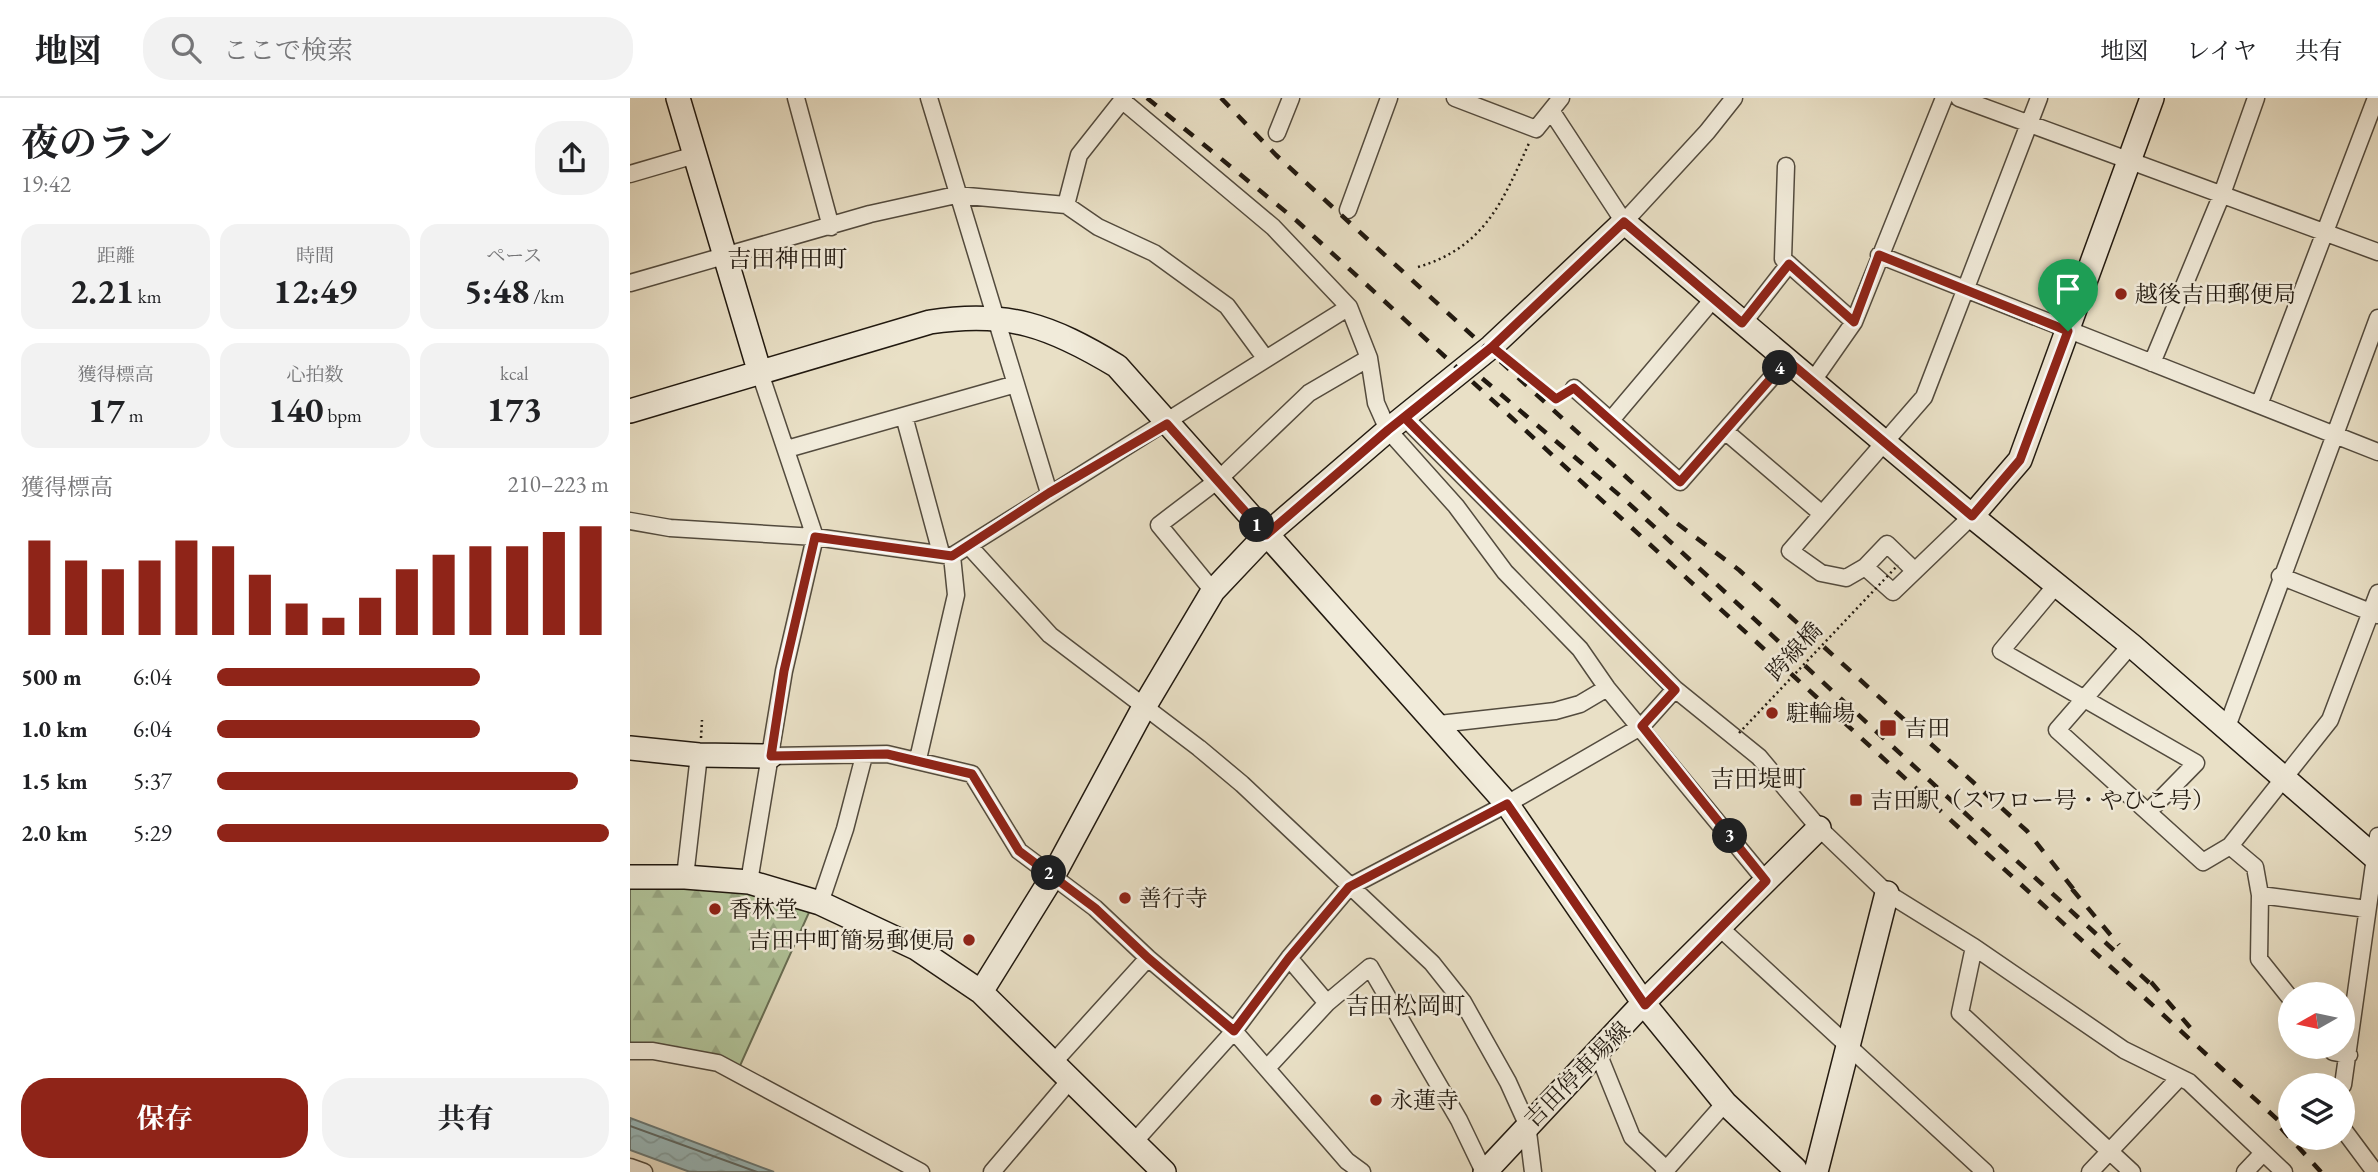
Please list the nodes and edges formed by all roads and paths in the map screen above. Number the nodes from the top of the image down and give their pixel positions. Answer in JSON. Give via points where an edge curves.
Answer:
{"nodes":[{"id":1,"x":678,"y":98,"type":"edge"},
{"id":2,"x":796,"y":98,"type":"edge"},
{"id":3,"x":929,"y":98,"type":"edge"},
{"id":4,"x":1291,"y":98,"type":"edge"},
{"id":5,"x":1389,"y":98,"type":"edge"},
{"id":6,"x":1455,"y":98,"type":"edge"},
{"id":7,"x":1734,"y":98,"type":"edge"},
{"id":8,"x":1944,"y":98,"type":"edge"},
{"id":9,"x":1959,"y":98,"type":"edge"},
{"id":10,"x":2039,"y":98,"type":"edge"},
{"id":11,"x":2152,"y":98,"type":"edge"},
{"id":12,"x":2256,"y":98,"type":"edge"},
{"id":13,"x":2376,"y":98,"type":"edge"},
{"id":14,"x":1124,"y":99,"type":"edge"},
{"id":15,"x":1557,"y":105,"type":"edge"},
{"id":16,"x":2030,"y":124,"type":"junction"},
{"id":17,"x":1535,"y":129,"type":"junction"},
{"id":18,"x":1277,"y":133,"type":"dead end"},
{"id":19,"x":695,"y":155,"type":"junction"},
{"id":20,"x":2129,"y":160,"type":"junction"},
{"id":21,"x":1786,"y":166,"type":"dead end"},
{"id":22,"x":630,"y":174,"type":"edge"},
{"id":23,"x":2221,"y":194,"type":"junction"},
{"id":24,"x":956,"y":195,"type":"junction"},
{"id":25,"x":1066,"y":205,"type":"junction"},
{"id":26,"x":1349,"y":210,"type":"dead end"},
{"id":27,"x":1624,"y":222,"type":"junction"},
{"id":28,"x":831,"y":227,"type":"junction"},
{"id":29,"x":2325,"y":233,"type":"junction"},
{"id":30,"x":2378,"y":252,"type":"edge"},
{"id":31,"x":1879,"y":255,"type":"junction"},
{"id":32,"x":725,"y":257,"type":"junction"},
{"id":33,"x":1789,"y":264,"type":"junction"},
{"id":34,"x":1418,"y":267,"type":"dead end"},
{"id":35,"x":630,"y":283,"type":"edge"},
{"id":36,"x":1964,"y":289,"type":"junction"},
{"id":37,"x":1714,"y":298,"type":"junction"},
{"id":38,"x":1349,"y":307,"type":"junction"},
{"id":39,"x":2378,"y":318,"type":"edge"},
{"id":40,"x":998,"y":319,"type":"junction"},
{"id":41,"x":1854,"y":322,"type":"junction"},
{"id":42,"x":1742,"y":323,"type":"junction"},
{"id":43,"x":2068,"y":331,"type":"junction"},
{"id":44,"x":1492,"y":347,"type":"junction"},
{"id":45,"x":1369,"y":358,"type":"junction"},
{"id":46,"x":1266,"y":359,"type":"junction"},
{"id":47,"x":1787,"y":360,"type":"junction"},
{"id":48,"x":2152,"y":363,"type":"junction"},
{"id":49,"x":759,"y":370,"type":"junction"},
{"id":50,"x":1812,"y":382,"type":"junction"},
{"id":51,"x":1016,"y":384,"type":"junction"},
{"id":52,"x":1574,"y":388,"type":"joint"},
{"id":53,"x":2259,"y":405,"type":"junction"},
{"id":54,"x":630,"y":411,"type":"edge"},
{"id":55,"x":904,"y":416,"type":"junction"},
{"id":56,"x":1611,"y":421,"type":"junction"},
{"id":57,"x":1167,"y":424,"type":"junction"},
{"id":58,"x":1397,"y":424,"type":"junction"},
{"id":59,"x":1725,"y":431,"type":"junction"},
{"id":60,"x":2336,"y":438,"type":"junction"},
{"id":61,"x":1884,"y":443,"type":"junction"},
{"id":62,"x":786,"y":449,"type":"junction"},
{"id":63,"x":2378,"y":452,"type":"edge"},
{"id":64,"x":1218,"y":480,"type":"junction"},
{"id":65,"x":1049,"y":493,"type":"junction"},
{"id":66,"x":1822,"y":514,"type":"junction"},
{"id":67,"x":1972,"y":516,"type":"junction"},
{"id":68,"x":630,"y":520,"type":"edge"},
{"id":69,"x":1266,"y":535,"type":"junction"},
{"id":70,"x":815,"y":537,"type":"junction"},
{"id":71,"x":969,"y":547,"type":"junction"},
{"id":72,"x":946,"y":554,"type":"junction"},
{"id":73,"x":1898,"y":565,"type":"dead end"},
{"id":74,"x":1865,"y":567,"type":"junction"},
{"id":75,"x":1915,"y":571,"type":"junction"},
{"id":76,"x":2280,"y":576,"type":"junction"},
{"id":77,"x":2057,"y":584,"type":"junction"},
{"id":78,"x":1213,"y":591,"type":"junction"},
{"id":79,"x":2378,"y":593,"type":"edge"},
{"id":80,"x":2375,"y":614,"type":"edge"},
{"id":81,"x":2131,"y":645,"type":"junction"},
{"id":82,"x":1607,"y":688,"type":"junction"},
{"id":83,"x":1675,"y":690,"type":"junction"},
{"id":84,"x":2086,"y":700,"type":"junction"},
{"id":85,"x":1144,"y":707,"type":"junction"},
{"id":86,"x":1439,"y":724,"type":"junction"},
{"id":87,"x":1642,"y":726,"type":"junction"},
{"id":88,"x":2227,"y":727,"type":"junction"},
{"id":89,"x":1739,"y":733,"type":"dead end"},
{"id":90,"x":630,"y":748,"type":"edge"},
{"id":91,"x":699,"y":755,"type":"junction"},
{"id":92,"x":771,"y":756,"type":"junction"},
{"id":93,"x":864,"y":756,"type":"junction"},
{"id":94,"x":918,"y":759,"type":"junction"},
{"id":95,"x":2283,"y":776,"type":"junction"},
{"id":96,"x":1507,"y":804,"type":"junction"},
{"id":97,"x":2148,"y":812,"type":"junction"},
{"id":98,"x":1819,"y":828,"type":"junction"},
{"id":99,"x":2230,"y":846,"type":"junction"},
{"id":100,"x":2377,"y":851,"type":"edge"},
{"id":101,"x":1053,"y":876,"type":"junction"},
{"id":102,"x":630,"y":877,"type":"edge"},
{"id":103,"x":685,"y":877,"type":"junction"},
{"id":104,"x":1766,"y":881,"type":"junction"},
{"id":105,"x":749,"y":882,"type":"junction"},
{"id":106,"x":1349,"y":887,"type":"junction"},
{"id":107,"x":1886,"y":893,"type":"junction"},
{"id":108,"x":2260,"y":895,"type":"junction"},
{"id":109,"x":820,"y":903,"type":"junction"},
{"id":110,"x":2367,"y":909,"type":"junction"},
{"id":111,"x":1720,"y":928,"type":"junction"},
{"id":112,"x":1974,"y":947,"type":"junction"},
{"id":113,"x":1148,"y":958,"type":"junction"},
{"id":114,"x":1289,"y":958,"type":"junction"},
{"id":115,"x":2278,"y":983,"type":"edge"},
{"id":116,"x":981,"y":992,"type":"junction"},
{"id":117,"x":2356,"y":998,"type":"edge"},
{"id":118,"x":1327,"y":1003,"type":"junction"},
{"id":119,"x":1645,"y":1005,"type":"junction"},
{"id":120,"x":1234,"y":1031,"type":"junction"},
{"id":121,"x":1850,"y":1044,"type":"junction"},
{"id":122,"x":630,"y":1051,"type":"edge"},
{"id":123,"x":1598,"y":1053,"type":"junction"},
{"id":124,"x":1267,"y":1068,"type":"junction"},
{"id":125,"x":1062,"y":1071,"type":"junction"},
{"id":126,"x":2179,"y":1078,"type":"junction"},
{"id":127,"x":1725,"y":1103,"type":"junction"},
{"id":128,"x":1527,"y":1124,"type":"junction"},
{"id":129,"x":1135,"y":1141,"type":"junction"},
{"id":130,"x":2355,"y":1145,"type":"edge"},
{"id":131,"x":2109,"y":1152,"type":"junction"},
{"id":132,"x":2263,"y":1153,"type":"junction"},
{"id":133,"x":1342,"y":1166,"type":"edge"},
{"id":134,"x":630,"y":1167,"type":"edge"},
{"id":135,"x":1806,"y":1170,"type":"edge"},
{"id":136,"x":1665,"y":1171,"type":"edge"},
{"id":137,"x":644,"y":1172,"type":"edge"},
{"id":138,"x":921,"y":1172,"type":"edge"},
{"id":139,"x":992,"y":1172,"type":"edge"},
{"id":140,"x":1164,"y":1172,"type":"edge"},
{"id":141,"x":1362,"y":1172,"type":"edge"},
{"id":142,"x":1484,"y":1172,"type":"edge"},
{"id":143,"x":1533,"y":1172,"type":"edge"},
{"id":144,"x":1985,"y":1172,"type":"edge"},
{"id":145,"x":2090,"y":1172,"type":"edge"},
{"id":146,"x":2132,"y":1172,"type":"edge"},
{"id":147,"x":2245,"y":1172,"type":"edge"},
{"id":148,"x":2284,"y":1172,"type":"edge"},
{"id":149,"x":2375,"y":1172,"type":"edge"}],
"edges":[{"from":1,"to":19,"type":"street"},
{"from":2,"to":28,"type":"street"},
{"from":3,"to":24,"type":"street"},
{"from":4,"to":18,"type":"street"},
{"from":5,"to":26,"type":"street"},
{"from":6,"to":17,"type":"street"},
{"from":7,"to":27,"type":"street"},
{"from":8,"to":31,"type":"street"},
{"from":9,"to":16,"type":"street"},
{"from":10,"to":16,"type":"street"},
{"from":11,"to":20,"type":"street"},
{"from":12,"to":23,"type":"street"},
{"from":13,"to":29,"type":"street"},
{"from":14,"to":25,"type":"street","via":[[1079,155]]},
{"from":14,"to":38,"type":"street","via":[[1273,227]]},
{"from":15,"to":17,"type":"street"},
{"from":15,"to":27,"type":"street"},
{"from":16,"to":20,"type":"street"},
{"from":16,"to":36,"type":"street"},
{"from":17,"to":34,"type":"path","via":[[1504,199],[1481,233]]},
{"from":19,"to":22,"type":"street"},
{"from":19,"to":32,"type":"street"},
{"from":20,"to":23,"type":"street"},
{"from":20,"to":43,"type":"street"},
{"from":21,"to":33,"type":"street","via":[[1783,259]]},
{"from":23,"to":29,"type":"street"},
{"from":23,"to":48,"type":"street"},
{"from":24,"to":25,"type":"street"},
{"from":24,"to":28,"type":"street"},
{"from":24,"to":40,"type":"street"},
{"from":25,"to":46,"type":"street","via":[[1098,227],[1154,253],[1227,306]]},
{"from":27,"to":37,"type":"street"},
{"from":27,"to":44,"type":"street"},
{"from":28,"to":32,"type":"street"},
{"from":29,"to":30,"type":"street"},
{"from":29,"to":53,"type":"street"},
{"from":31,"to":36,"type":"street"},
{"from":31,"to":41,"type":"street"},
{"from":32,"to":35,"type":"street"},
{"from":32,"to":49,"type":"street"},
{"from":33,"to":41,"type":"street"},
{"from":33,"to":42,"type":"street"},
{"from":36,"to":43,"type":"street"},
{"from":36,"to":61,"type":"street","via":[[1924,397]]},
{"from":37,"to":42,"type":"street"},
{"from":37,"to":56,"type":"street"},
{"from":38,"to":45,"type":"street"},
{"from":38,"to":46,"type":"street"},
{"from":39,"to":60,"type":"street"},
{"from":40,"to":49,"type":"street","via":[[930,322]]},
{"from":40,"to":51,"type":"street"},
{"from":40,"to":57,"type":"street","via":[[1043,326],[1117,366]]},
{"from":41,"to":50,"type":"street"},
{"from":42,"to":47,"type":"street"},
{"from":43,"to":48,"type":"street"},
{"from":43,"to":67,"type":"street","via":[[2020,460]]},
{"from":44,"to":52,"type":"path","via":[[1556,399]]},
{"from":44,"to":58,"type":"street"},
{"from":45,"to":58,"type":"street","via":[[1376,403]]},
{"from":45,"to":64,"type":"street","via":[[1309,393]]},
{"from":46,"to":57,"type":"street"},
{"from":47,"to":50,"type":"street"},
{"from":47,"to":59,"type":"street"},
{"from":48,"to":53,"type":"street"},
{"from":49,"to":54,"type":"street"},
{"from":49,"to":62,"type":"street"},
{"from":50,"to":61,"type":"street"},
{"from":51,"to":55,"type":"street"},
{"from":51,"to":65,"type":"street"},
{"from":52,"to":56,"type":"street"},
{"from":53,"to":60,"type":"street"},
{"from":55,"to":62,"type":"street"},
{"from":55,"to":72,"type":"street"},
{"from":56,"to":59,"type":"street","via":[[1680,482]]},
{"from":57,"to":64,"type":"street"},
{"from":57,"to":65,"type":"street"},
{"from":58,"to":69,"type":"street"},
{"from":58,"to":82,"type":"street","via":[[1505,572],[1580,649]]},
{"from":58,"to":83,"type":"street"},
{"from":59,"to":66,"type":"street"},
{"from":60,"to":63,"type":"street"},
{"from":60,"to":76,"type":"street"},
{"from":61,"to":66,"type":"street"},
{"from":61,"to":67,"type":"street"},
{"from":62,"to":70,"type":"street"},
{"from":64,"to":69,"type":"street"},
{"from":64,"to":78,"type":"street","via":[[1159,525]]},
{"from":65,"to":71,"type":"street"},
{"from":66,"to":74,"type":"street","via":[[1790,551],[1821,573],[1846,578]]},
{"from":67,"to":75,"type":"street"},
{"from":67,"to":77,"type":"street"},
{"from":68,"to":70,"type":"street","via":[[670,528]]},
{"from":69,"to":78,"type":"street"},
{"from":69,"to":86,"type":"street"},
{"from":70,"to":72,"type":"street"},
{"from":70,"to":92,"type":"street","via":[[784,671]]},
{"from":71,"to":72,"type":"street"},
{"from":71,"to":85,"type":"street","via":[[1050,635]]},
{"from":72,"to":94,"type":"street","via":[[956,595]]},
{"from":73,"to":89,"type":"path","name":"跨線橋","bridge":true},
{"from":74,"to":75,"type":"street","via":[[1893,592]]},
{"from":74,"to":75,"type":"street","via":[[1887,544]]},
{"from":76,"to":80,"type":"street"},
{"from":76,"to":88,"type":"street"},
{"from":77,"to":81,"type":"street"},
{"from":77,"to":84,"type":"street","via":[[2001,650]]},
{"from":78,"to":85,"type":"street"},
{"from":79,"to":80,"type":"street"},
{"from":80,"to":95,"type":"street","via":[[2330,720]]},
{"from":81,"to":84,"type":"street"},
{"from":81,"to":88,"type":"street"},
{"from":82,"to":86,"type":"street","via":[[1580,704],[1555,711]]},
{"from":82,"to":87,"type":"street"},
{"from":83,"to":87,"type":"street"},
{"from":83,"to":98,"type":"street","via":[[1759,757]]},
{"from":84,"to":97,"type":"street","via":[[2057,730]]},
{"from":84,"to":97,"type":"street","via":[[2196,763]]},
{"from":85,"to":101,"type":"street"},
{"from":85,"to":106,"type":"street","via":[[1242,784]]},
{"from":86,"to":96,"type":"street"},
{"from":87,"to":96,"type":"street"},
{"from":87,"to":104,"type":"street"},
{"from":88,"to":95,"type":"street"},
{"from":90,"to":91,"type":"street"},
{"from":91,"to":92,"type":"street"},
{"from":91,"to":103,"type":"street"},
{"from":92,"to":93,"type":"street"},
{"from":92,"to":105,"type":"street"},
{"from":93,"to":94,"type":"street"},
{"from":93,"to":109,"type":"street"},
{"from":94,"to":101,"type":"street","via":[[972,774],[1019,851]]},
{"from":95,"to":99,"type":"street"},
{"from":95,"to":100,"type":"street"},
{"from":96,"to":106,"type":"street"},
{"from":96,"to":119,"type":"street"},
{"from":97,"to":99,"type":"street","via":[[2203,862]]},
{"from":98,"to":104,"type":"street","name":"吉田停車場線"},
{"from":98,"to":107,"type":"street"},
{"from":99,"to":108,"type":"street","via":[[2255,867]]},
{"from":100,"to":110,"type":"street"},
{"from":101,"to":113,"type":"street"},
{"from":101,"to":116,"type":"street"},
{"from":102,"to":103,"type":"street"},
{"from":103,"to":105,"type":"street"},
{"from":104,"to":111,"type":"street","name":"吉田停車場線"},
{"from":105,"to":109,"type":"street"},
{"from":106,"to":114,"type":"street"},
{"from":106,"to":128,"type":"street","via":[[1432,963],[1463,1002]]},
{"from":107,"to":112,"type":"street"},
{"from":107,"to":121,"type":"street"},
{"from":108,"to":110,"type":"street"},
{"from":108,"to":115,"type":"street","via":[[2259,959]]},
{"from":109,"to":116,"type":"street","via":[[916,948]]},
{"from":110,"to":117,"type":"street"},
{"from":111,"to":119,"type":"street","name":"吉田停車場線"},
{"from":111,"to":121,"type":"street"},
{"from":112,"to":126,"type":"street","via":[[2124,1050]]},
{"from":112,"to":131,"type":"street","via":[[1960,1013]]},
{"from":113,"to":120,"type":"street"},
{"from":113,"to":125,"type":"street"},
{"from":114,"to":118,"type":"street"},
{"from":114,"to":120,"type":"street"},
{"from":116,"to":125,"type":"street"},
{"from":118,"to":124,"type":"street"},
{"from":118,"to":142,"type":"street","via":[[1370,967]]},
{"from":119,"to":123,"type":"street","name":"吉田停車場線"},
{"from":119,"to":127,"type":"street"},
{"from":120,"to":124,"type":"street"},
{"from":120,"to":129,"type":"street"},
{"from":121,"to":135,"type":"street"},
{"from":121,"to":144,"type":"street"},
{"from":122,"to":138,"type":"street","via":[[718,1063]]},
{"from":123,"to":128,"type":"street","name":"吉田停車場線"},
{"from":123,"to":136,"type":"street","via":[[1632,1137]]},
{"from":124,"to":133,"type":"street"},
{"from":125,"to":129,"type":"street"},
{"from":125,"to":139,"type":"street"},
{"from":126,"to":131,"type":"street"},
{"from":126,"to":132,"type":"street","via":[[2189,1082]]},
{"from":127,"to":135,"type":"street"},
{"from":127,"to":136,"type":"street"},
{"from":128,"to":142,"type":"street","name":"吉田停車場線"},
{"from":128,"to":143,"type":"street"},
{"from":129,"to":140,"type":"street"},
{"from":130,"to":149,"type":"street"},
{"from":131,"to":145,"type":"street"},
{"from":131,"to":146,"type":"street"},
{"from":132,"to":147,"type":"street"},
{"from":132,"to":148,"type":"street"},
{"from":133,"to":141,"type":"street"},
{"from":134,"to":137,"type":"street"}]}
